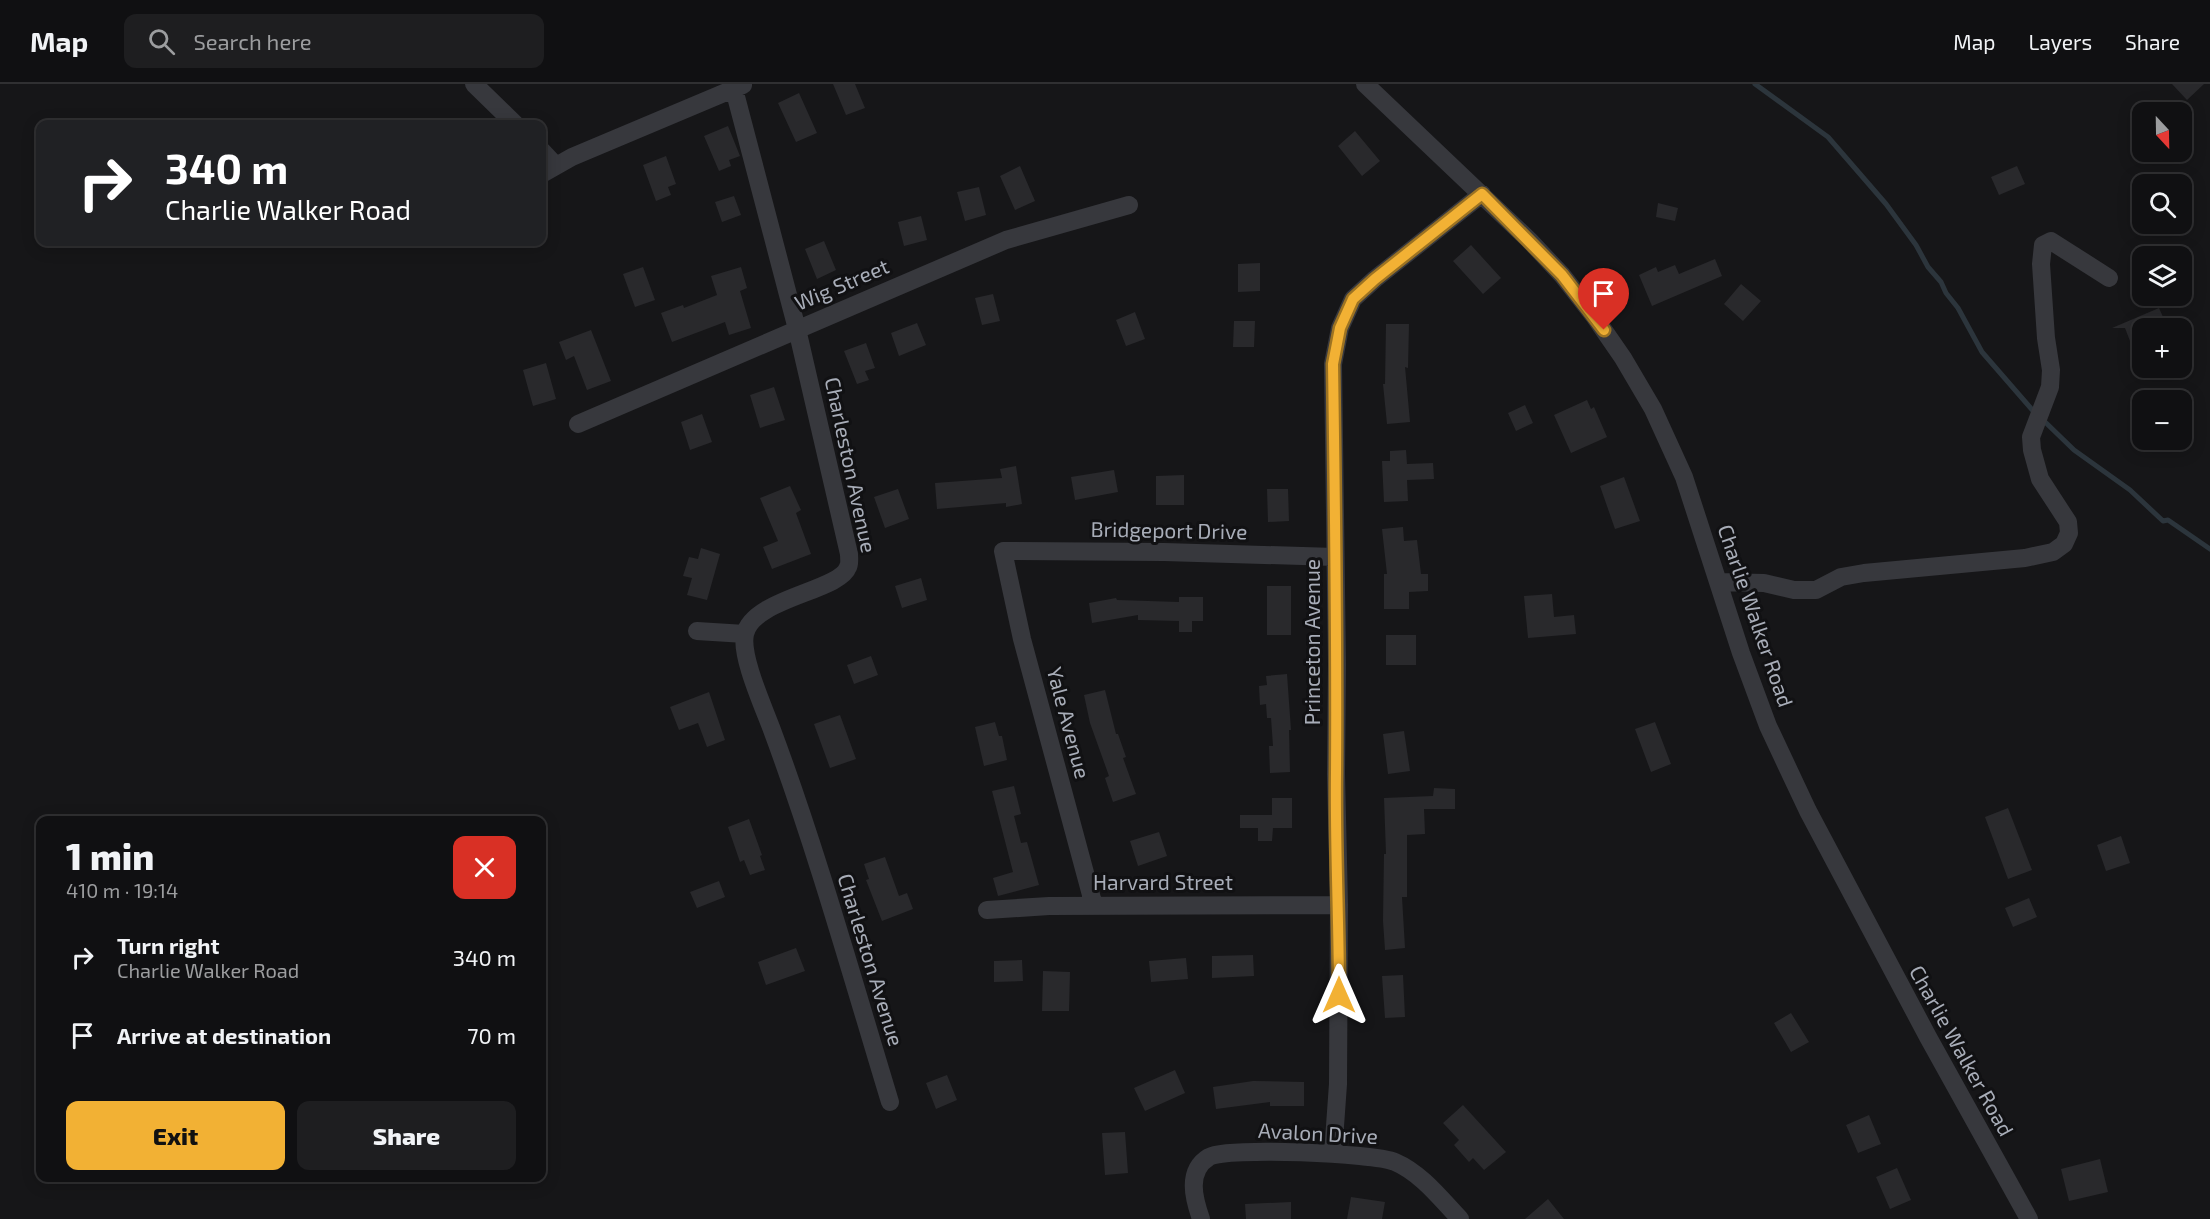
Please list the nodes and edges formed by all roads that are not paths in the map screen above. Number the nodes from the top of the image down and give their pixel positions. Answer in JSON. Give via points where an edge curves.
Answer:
{"nodes":[{"id":1,"x":474,"y":84,"type":"edge"},
{"id":2,"x":1365,"y":84,"type":"edge"},
{"id":3,"x":739,"y":86,"type":"edge"},
{"id":4,"x":511,"y":120,"type":"edge"},
{"id":5,"x":549,"y":170,"type":"edge"},
{"id":6,"x":1482,"y":194,"type":"junction"},
{"id":7,"x":1129,"y":205,"type":"dead end"},
{"id":8,"x":2109,"y":278,"type":"dead end"},
{"id":9,"x":797,"y":329,"type":"junction"},
{"id":10,"x":578,"y":424,"type":"dead end"},
{"id":11,"x":1003,"y":551,"type":"joint"},
{"id":12,"x":1335,"y":557,"type":"junction"},
{"id":13,"x":1719,"y":582,"type":"junction"},
{"id":14,"x":696,"y":631,"type":"dead end"},
{"id":15,"x":745,"y":634,"type":"junction"},
{"id":16,"x":1339,"y":905,"type":"junction"},
{"id":17,"x":1094,"y":906,"type":"junction"},
{"id":18,"x":987,"y":910,"type":"dead end"},
{"id":19,"x":890,"y":1102,"type":"dead end"},
{"id":20,"x":1333,"y":1154,"type":"junction"},
{"id":21,"x":1201,"y":1219,"type":"edge"},
{"id":22,"x":1460,"y":1219,"type":"edge"},
{"id":23,"x":2029,"y":1219,"type":"edge"}],
"edges":[{"from":1,"to":4,"type":"street"},
{"from":2,"to":6,"type":"street","name":"Charlie Walker Road"},
{"from":3,"to":5,"type":"street"},
{"from":3,"to":9,"type":"street","name":"Charleston Avenue"},
{"from":6,"to":12,"type":"street","name":"Princeton Avenue","via":[[1375,279],[1346,311],[1333,364]]},
{"from":6,"to":13,"type":"street","name":"Charlie Walker Road","via":[[1562,275],[1623,358],[1653,409],[1684,477]]},
{"from":7,"to":9,"type":"street","name":"Wig Street","via":[[1006,240]]},
{"from":8,"to":13,"type":"street","via":[[2051,241],[2043,245],[2050,387],[2031,437],[2034,466],[2068,522],[2064,544],[2053,552],[2025,558],[1841,577],[1816,590]]},
{"from":9,"to":10,"type":"street","name":"Wig Street"},
{"from":9,"to":15,"type":"street","name":"Charleston Avenue","via":[[849,567],[841,578],[776,604],[751,623]]},
{"from":11,"to":12,"type":"street","name":"Bridgeport Drive"},
{"from":11,"to":17,"type":"street","name":"Yale Avenue","via":[[1022,639]]},
{"from":12,"to":16,"type":"street","name":"Princeton Avenue"},
{"from":13,"to":23,"type":"street","name":"Charlie Walker Road","via":[[1768,726],[1808,812]]},
{"from":14,"to":15,"type":"street"},
{"from":15,"to":19,"type":"street","name":"Charleston Avenue","via":[[753,680],[794,789]]},
{"from":16,"to":17,"type":"street","name":"Harvard Street"},
{"from":16,"to":20,"type":"street","name":"Princeton Avenue","via":[[1338,1084]]},
{"from":17,"to":18,"type":"street","name":"Harvard Street"},
{"from":20,"to":21,"type":"street","name":"Avalon Drive","via":[[1224,1153],[1210,1157],[1199,1167],[1194,1180],[1193,1195]]},
{"from":20,"to":22,"type":"street","name":"Avalon Drive","via":[[1365,1155],[1395,1162],[1424,1181]]}]}
